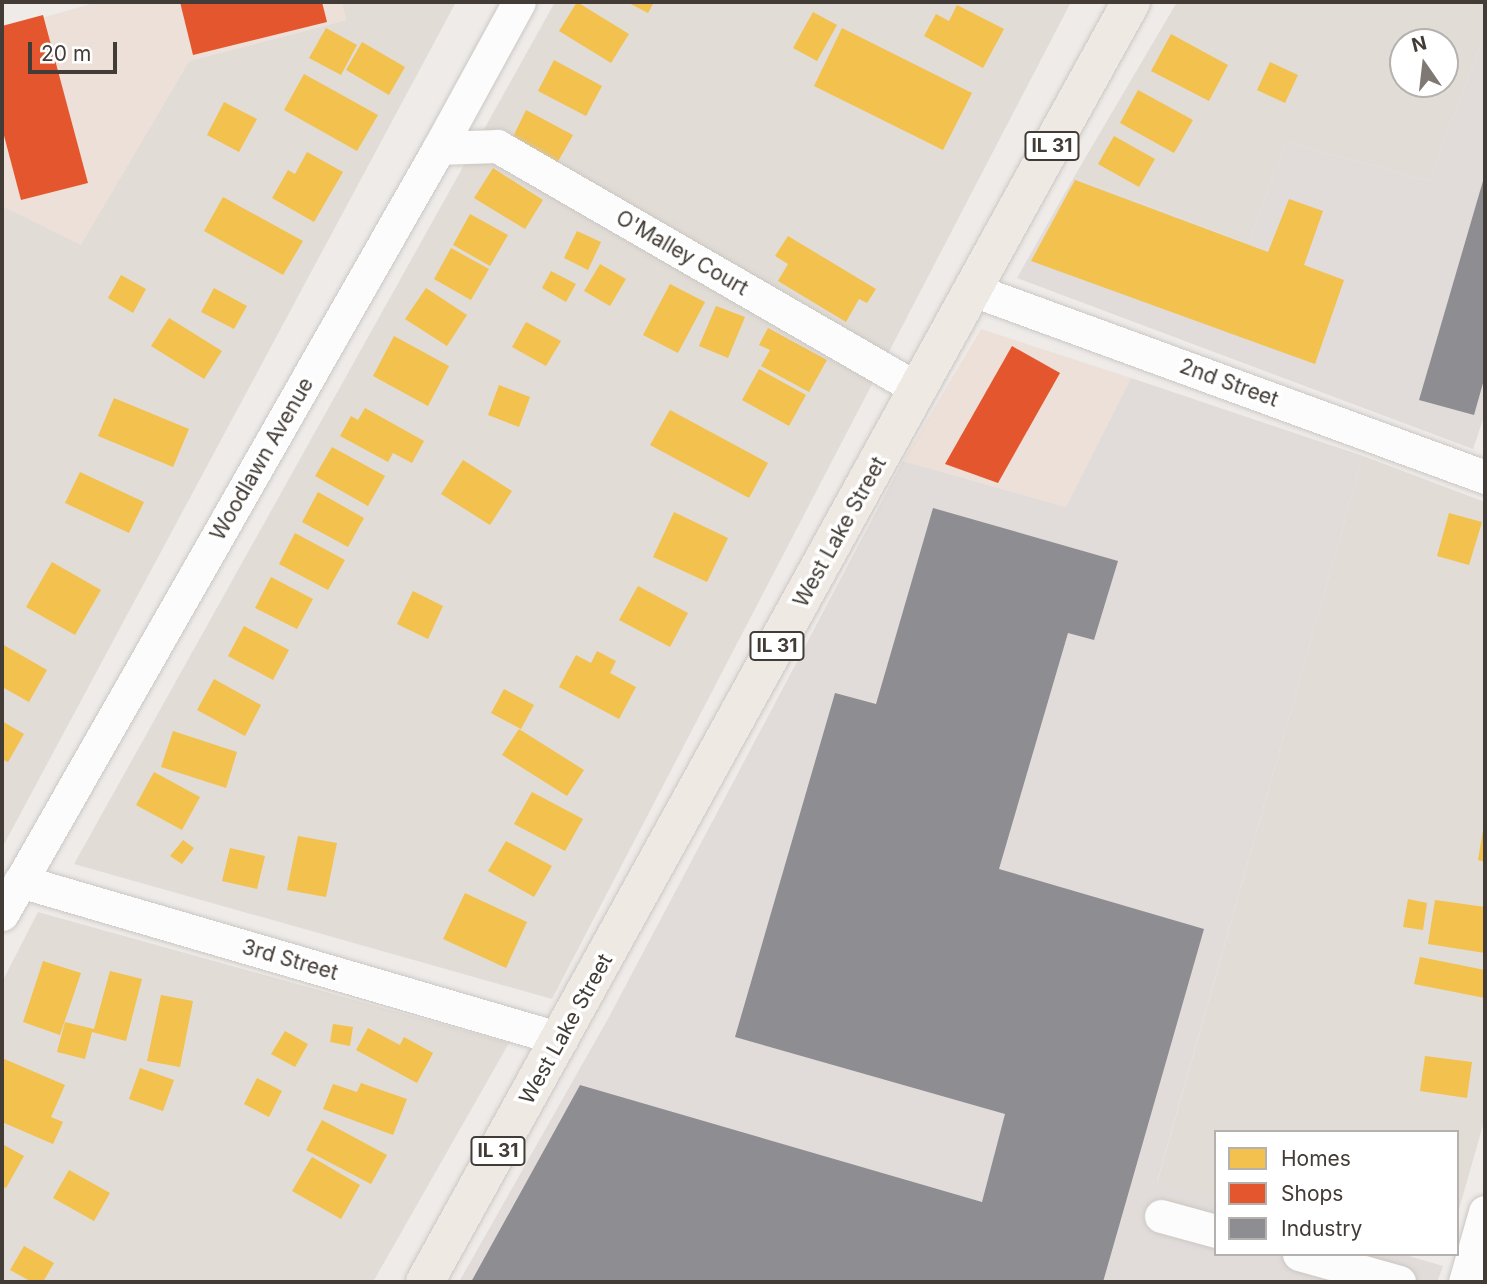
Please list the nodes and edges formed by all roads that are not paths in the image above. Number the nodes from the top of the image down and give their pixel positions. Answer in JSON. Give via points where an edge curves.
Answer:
{"nodes":[{"id":1,"x":519,"y":2,"type":"edge"},
{"id":2,"x":1131,"y":2,"type":"edge"},
{"id":3,"x":439,"y":148,"type":"junction"},
{"id":4,"x":973,"y":290,"type":"junction"},
{"id":5,"x":918,"y":389,"type":"junction"},
{"id":6,"x":1485,"y":475,"type":"edge"},
{"id":7,"x":20,"y":881,"type":"junction"},
{"id":8,"x":2,"y":914,"type":"edge"},
{"id":9,"x":561,"y":1039,"type":"junction"},
{"id":10,"x":1485,"y":1212,"type":"edge"},
{"id":11,"x":1161,"y":1216,"type":"dead end"},
{"id":12,"x":1214,"y":1230,"type":"edge"},
{"id":13,"x":1306,"y":1256,"type":"edge"},
{"id":14,"x":425,"y":1282,"type":"edge"},
{"id":15,"x":1399,"y":1282,"type":"edge"},
{"id":16,"x":1465,"y":1282,"type":"edge"}],
"edges":[{"from":1,"to":3,"type":"street","name":"Woodlawn Avenue"},
{"from":2,"to":4,"type":"main road","name":"West Lake Street","number":"IL 31"},
{"from":3,"to":5,"type":"street","name":"O'Malley Court","via":[[497,146]]},
{"from":3,"to":7,"type":"street","name":"Woodlawn Avenue"},
{"from":4,"to":5,"type":"main road","name":"West Lake Street","number":"IL 31"},
{"from":4,"to":6,"type":"street","name":"2nd Street"},
{"from":5,"to":9,"type":"main road","name":"West Lake Street","number":"IL 31"},
{"from":7,"to":8,"type":"street","name":"Woodlawn Avenue"},
{"from":7,"to":9,"type":"street","name":"3rd Street"},
{"from":9,"to":14,"type":"main road","name":"West Lake Street","number":"IL 31"},
{"from":10,"to":16,"type":"street"},
{"from":11,"to":12,"type":"street"},
{"from":13,"to":15,"type":"street"}]}
